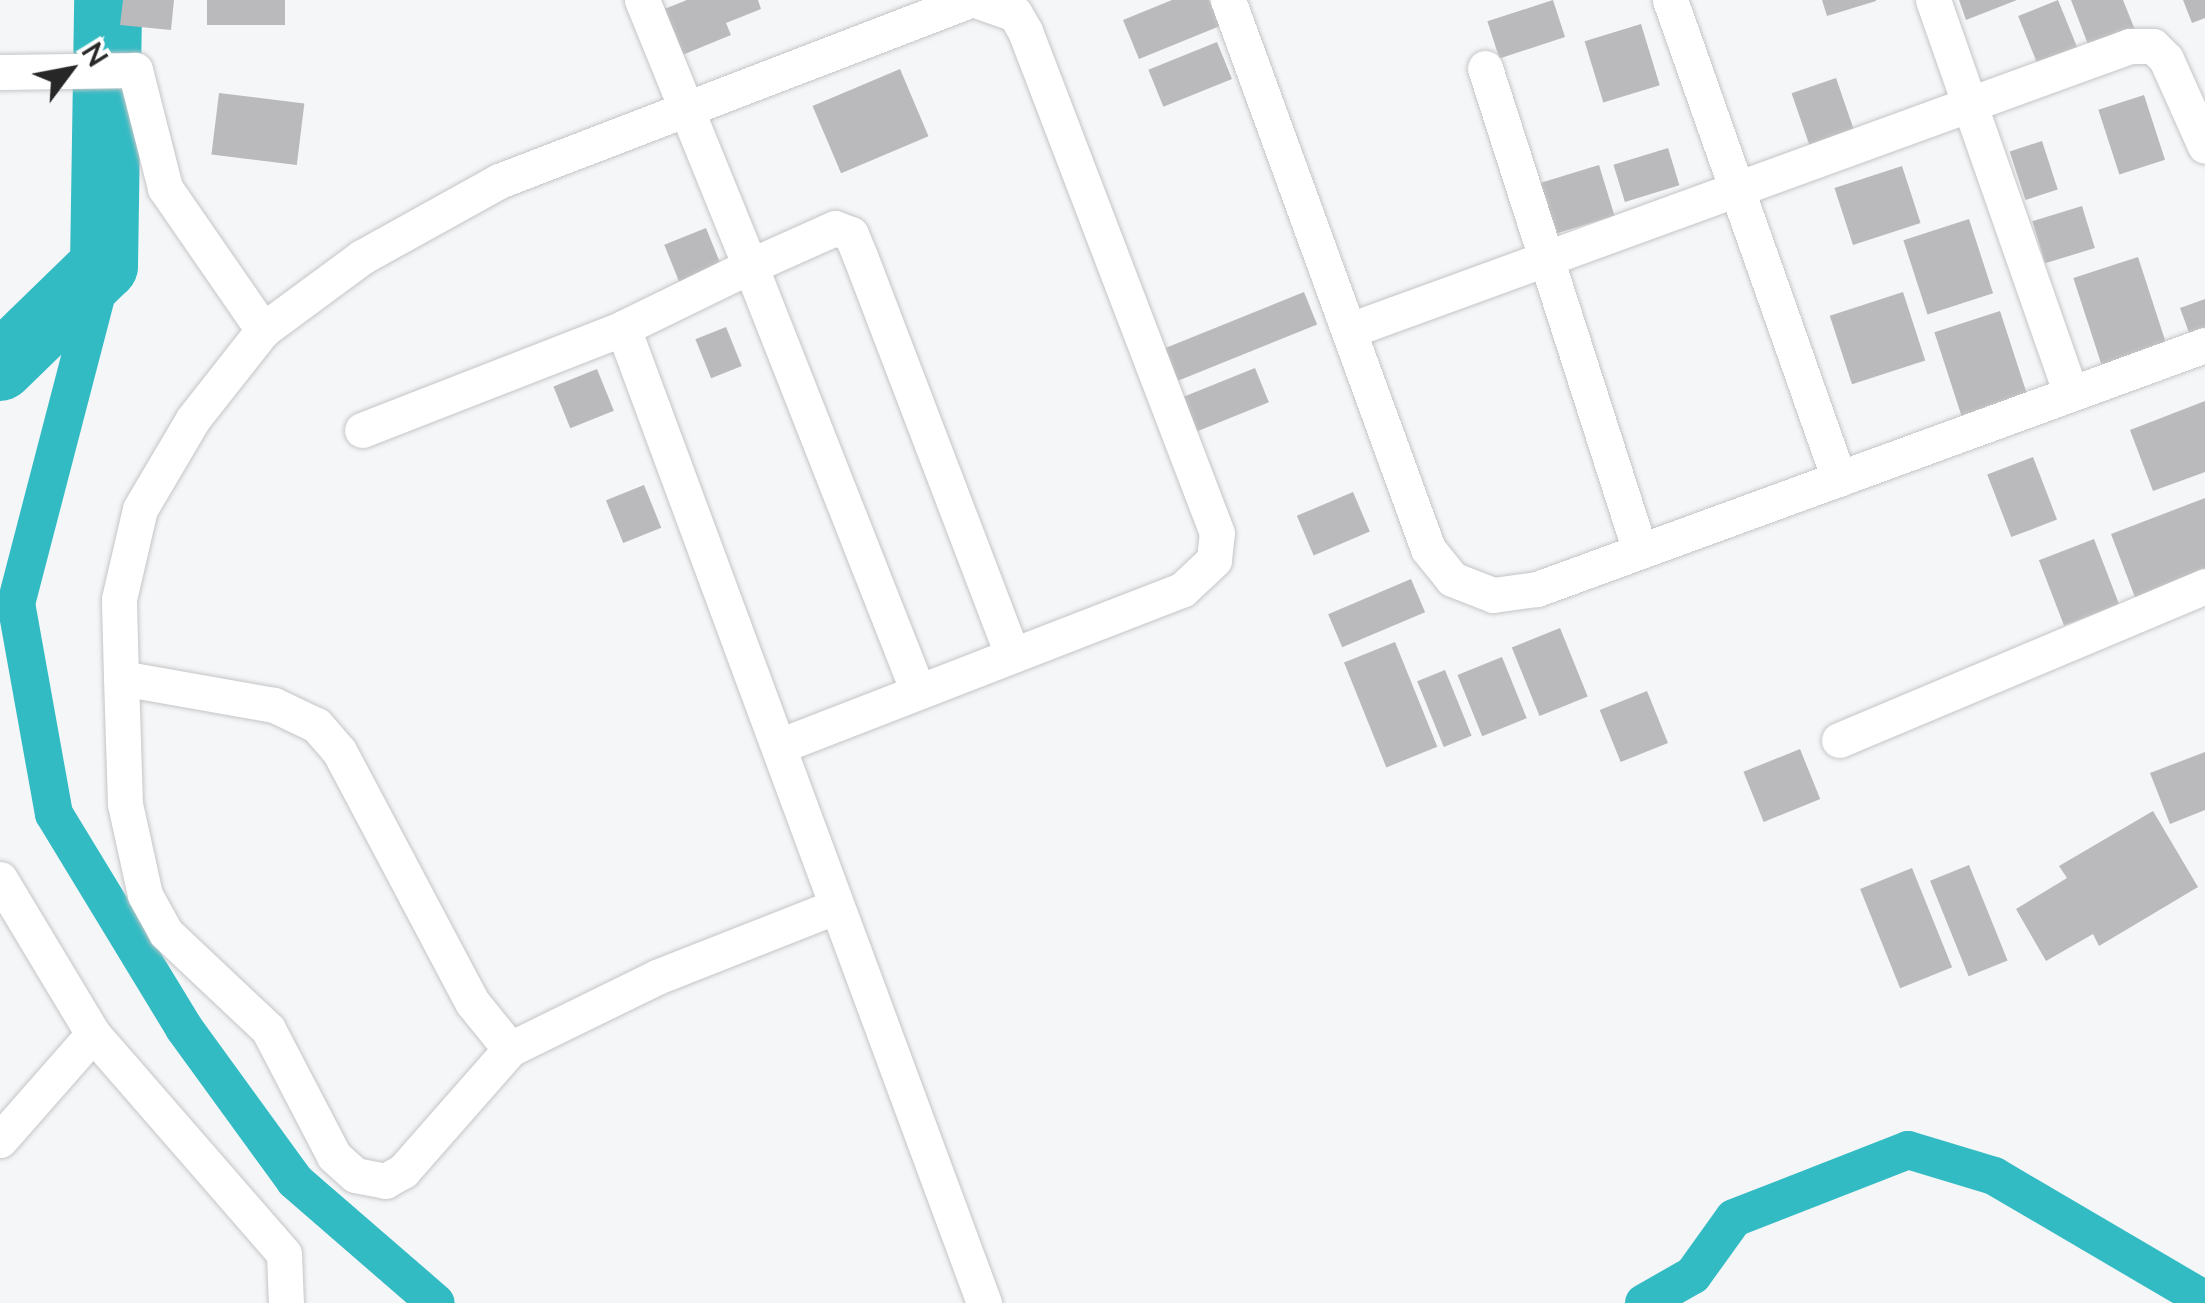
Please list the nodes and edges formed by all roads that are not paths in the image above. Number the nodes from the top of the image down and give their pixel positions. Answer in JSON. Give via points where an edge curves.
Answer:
{"nodes":[{"id":1,"x":642,"y":0,"type":"edge"},
{"id":2,"x":972,"y":0,"type":"edge"},
{"id":3,"x":1228,"y":0,"type":"edge"},
{"id":4,"x":1670,"y":0,"type":"edge"},
{"id":5,"x":1933,"y":0,"type":"edge"},
{"id":6,"x":1013,"y":7,"type":"edge"},
{"id":7,"x":1485,"y":68,"type":"dead end"},
{"id":8,"x":0,"y":72,"type":"edge"},
{"id":9,"x":1975,"y":108,"type":"junction"},
{"id":10,"x":687,"y":115,"type":"junction"},
{"id":11,"x":2205,"y":146,"type":"edge"},
{"id":12,"x":1738,"y":192,"type":"junction"},
{"id":13,"x":1551,"y":259,"type":"junction"},
{"id":14,"x":750,"y":266,"type":"junction"},
{"id":15,"x":623,"y":328,"type":"junction"},
{"id":16,"x":263,"y":330,"type":"junction"},
{"id":17,"x":1350,"y":330,"type":"junction"},
{"id":18,"x":2205,"y":345,"type":"edge"},
{"id":19,"x":2070,"y":394,"type":"junction"},
{"id":20,"x":362,"y":430,"type":"dead end"},
{"id":21,"x":1839,"y":479,"type":"junction"},
{"id":22,"x":1640,"y":551,"type":"junction"},
{"id":23,"x":2205,"y":586,"type":"edge"},
{"id":24,"x":1011,"y":651,"type":"junction"},
{"id":25,"x":121,"y":678,"type":"junction"},
{"id":26,"x":918,"y":689,"type":"junction"},
{"id":27,"x":1838,"y":740,"type":"dead end"},
{"id":28,"x":780,"y":746,"type":"junction"},
{"id":29,"x":0,"y":880,"type":"edge"},
{"id":30,"x":832,"y":908,"type":"junction"},
{"id":31,"x":94,"y":1034,"type":"junction"},
{"id":32,"x":510,"y":1049,"type":"junction"},
{"id":33,"x":0,"y":1140,"type":"edge"},
{"id":34,"x":286,"y":1303,"type":"edge"},
{"id":35,"x":984,"y":1303,"type":"edge"}],
"edges":[{"from":1,"to":10,"type":"street"},
{"from":2,"to":6,"type":"street"},
{"from":2,"to":10,"type":"street"},
{"from":3,"to":17,"type":"street"},
{"from":4,"to":12,"type":"street"},
{"from":5,"to":9,"type":"street"},
{"from":6,"to":24,"type":"street","via":[[1217,533],[1214,560],[1182,590]]},
{"from":7,"to":13,"type":"street"},
{"from":8,"to":16,"type":"street","via":[[116,64],[135,70],[145,88],[165,188],[182,222]]},
{"from":9,"to":11,"type":"street","via":[[2152,46]]},
{"from":9,"to":12,"type":"street"},
{"from":9,"to":19,"type":"street"},
{"from":10,"to":14,"type":"street"},
{"from":10,"to":16,"type":"street","via":[[499,182],[362,257]]},
{"from":12,"to":13,"type":"street"},
{"from":12,"to":21,"type":"street"},
{"from":13,"to":17,"type":"street"},
{"from":13,"to":22,"type":"street"},
{"from":14,"to":15,"type":"street"},
{"from":14,"to":24,"type":"street","via":[[835,228],[850,234]]},
{"from":14,"to":26,"type":"street"},
{"from":15,"to":20,"type":"street"},
{"from":15,"to":28,"type":"street"},
{"from":16,"to":25,"type":"street","via":[[193,419],[140,509],[119,599]]},
{"from":17,"to":22,"type":"street","via":[[1428,549],[1452,579],[1493,595],[1537,589]]},
{"from":18,"to":19,"type":"street"},
{"from":19,"to":21,"type":"street"},
{"from":21,"to":22,"type":"street"},
{"from":23,"to":27,"type":"street"},
{"from":24,"to":26,"type":"street"},
{"from":25,"to":32,"type":"street","via":[[274,705],[316,725],[339,751],[472,1002]]},
{"from":25,"to":32,"type":"street","via":[[125,804],[145,895],[166,933],[268,1029],[334,1156],[355,1175],[385,1180],[403,1170]]},
{"from":26,"to":28,"type":"street"},
{"from":28,"to":30,"type":"street"},
{"from":29,"to":31,"type":"street"},
{"from":30,"to":32,"type":"street","via":[[658,976]]},
{"from":30,"to":35,"type":"street"},
{"from":31,"to":33,"type":"street"},
{"from":31,"to":34,"type":"street","via":[[284,1254]]}]}
